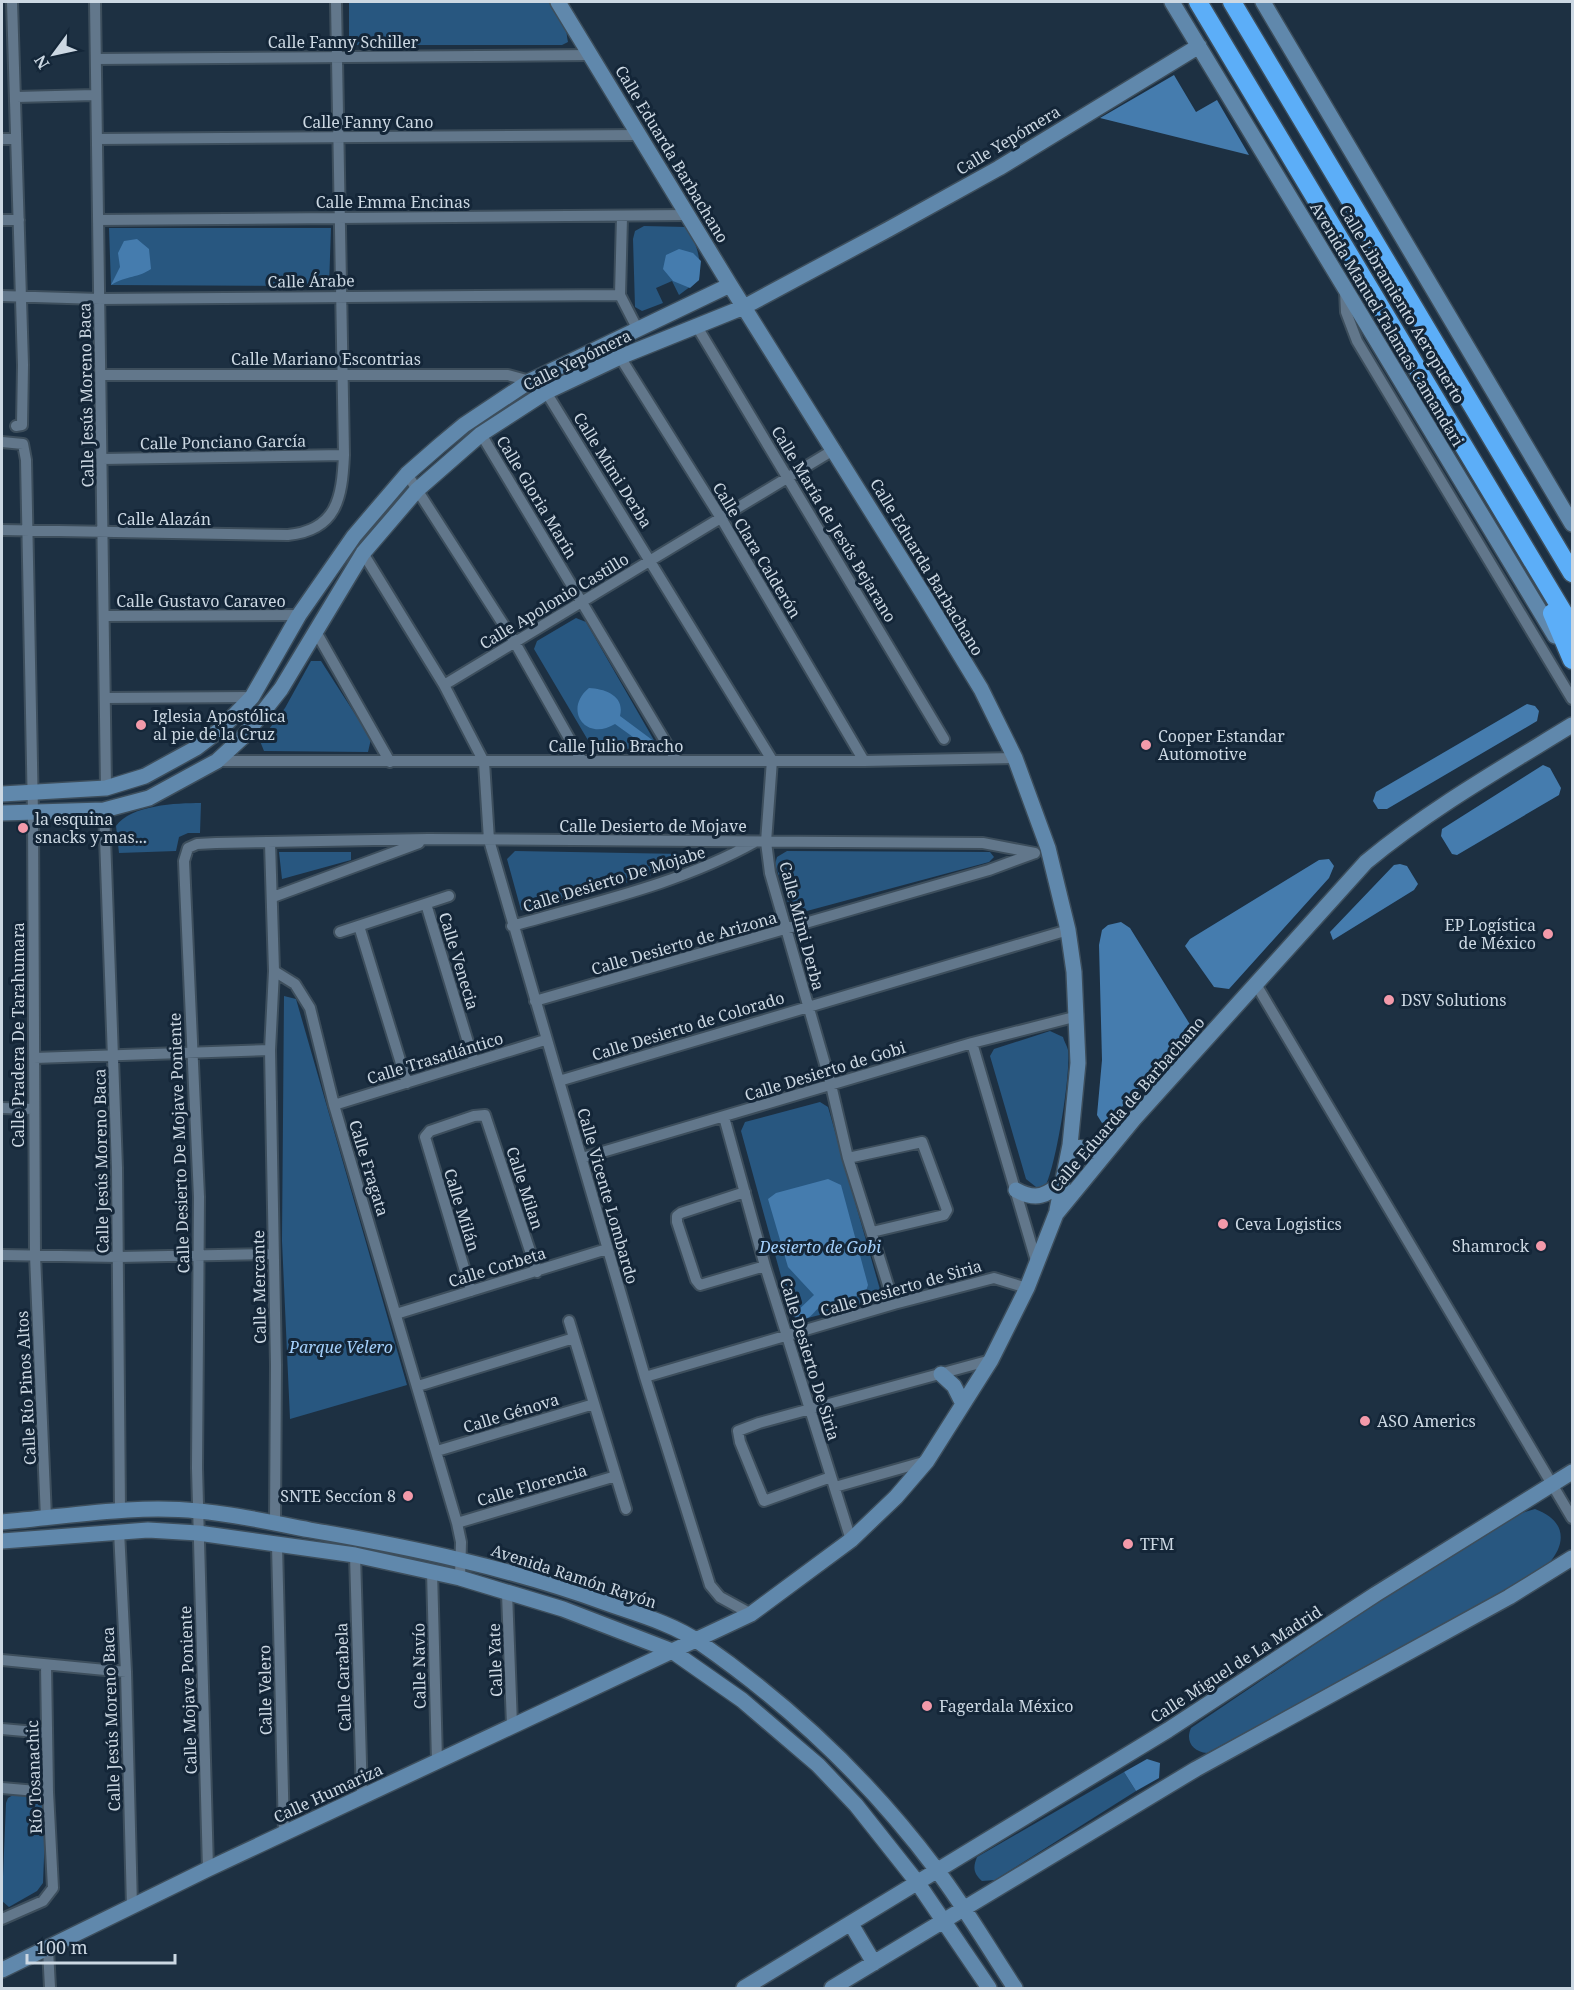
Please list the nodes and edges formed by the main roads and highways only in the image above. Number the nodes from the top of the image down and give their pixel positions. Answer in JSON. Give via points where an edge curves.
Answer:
{"nodes":[{"id":1,"x":558,"y":2,"type":"edge"},
{"id":2,"x":1172,"y":2,"type":"edge"},
{"id":3,"x":1198,"y":2,"type":"edge"},
{"id":4,"x":1232,"y":2,"type":"edge"},
{"id":5,"x":1265,"y":2,"type":"edge"},
{"id":6,"x":1199,"y":46,"type":"junction"},
{"id":7,"x":730,"y":285,"type":"junction"},
{"id":8,"x":744,"y":307,"type":"junction"},
{"id":9,"x":1499,"y":506,"type":"junction"},
{"id":10,"x":1572,"y":524,"type":"edge"},
{"id":11,"x":1572,"y":573,"type":"edge"},
{"id":12,"x":1572,"y":627,"type":"edge"},
{"id":13,"x":1572,"y":662,"type":"edge"},
{"id":14,"x":1572,"y":725,"type":"edge"},
{"id":15,"x":2,"y":794,"type":"edge"},
{"id":16,"x":2,"y":813,"type":"edge"},
{"id":17,"x":1070,"y":1145,"type":"junction"},
{"id":18,"x":1105,"y":1154,"type":"junction"},
{"id":19,"x":1063,"y":1181,"type":"junction"},
{"id":20,"x":1016,"y":1190,"type":"road end"},
{"id":21,"x":1056,"y":1214,"type":"junction"},
{"id":22,"x":941,"y":1374,"type":"road end"},
{"id":23,"x":963,"y":1404,"type":"junction"},
{"id":24,"x":1572,"y":1472,"type":"edge"},
{"id":25,"x":2,"y":1522,"type":"edge"},
{"id":26,"x":2,"y":1541,"type":"edge"},
{"id":27,"x":1572,"y":1558,"type":"edge"},
{"id":28,"x":698,"y":1641,"type":"junction"},
{"id":29,"x":672,"y":1651,"type":"junction"},
{"id":30,"x":937,"y":1870,"type":"junction"},
{"id":31,"x":917,"y":1882,"type":"junction"},
{"id":32,"x":963,"y":1908,"type":"junction"},
{"id":33,"x":944,"y":1919,"type":"junction"},
{"id":34,"x":851,"y":1924,"type":"junction"},
{"id":35,"x":874,"y":1963,"type":"junction"},
{"id":36,"x":2,"y":1970,"type":"edge"},
{"id":37,"x":744,"y":1989,"type":"edge"},
{"id":38,"x":832,"y":1989,"type":"edge"},
{"id":39,"x":989,"y":1989,"type":"edge"},
{"id":40,"x":1015,"y":1989,"type":"edge"}],
"edges":[{"from":1,"to":7,"type":"main road","name":"Calle Eduarda Barbachano"},
{"from":2,"to":6,"type":"main road","name":"Avenida Manuel Talamas Camandari"},
{"from":3,"to":9,"type":"highway","name":"Calle Libramiento Aeropuerto"},
{"from":4,"to":11,"type":"highway","name":"Calle Libramiento Aeropuerto"},
{"from":5,"to":10,"type":"main road"},
{"from":6,"to":8,"type":"main road","name":"Calle Yepómera","via":[[961,190]]},
{"from":6,"to":13,"type":"main road","name":"Avenida Manuel Talamas Camandari"},
{"from":7,"to":8,"type":"main road","name":"Calle Eduarda Barbachano"},
{"from":7,"to":15,"type":"main road","name":"Calle Yepómera","via":[[530,381],[464,425],[407,474],[354,536],[299,615],[252,696],[196,748],[145,776],[106,788]]},
{"from":8,"to":16,"type":"main road","name":"Calle Yepómera","via":[[546,392],[481,434],[417,490],[363,554],[261,717],[217,761],[149,798],[104,810]]},
{"from":8,"to":17,"type":"main road","name":"Calle Eduarda Barbachano","via":[[981,689],[1015,758],[1068,930],[1078,1016]]},
{"from":9,"to":12,"type":"highway","name":"Calle Libramiento Aeropuerto"},
{"from":9,"to":13,"type":"highway"},
{"from":14,"to":18,"type":"main road","name":"Calle Eduarda de Barbachano","via":[[1405,830],[1366,862]]},
{"from":17,"to":18,"type":"main road"},
{"from":17,"to":19,"type":"main road","name":"Calle Eduarda Barbachano"},
{"from":18,"to":21,"type":"main road","name":"Calle Eduarda de Barbachano"},
{"from":19,"to":20,"type":"main road","via":[[1038,1197]]},
{"from":19,"to":21,"type":"main road","name":"Calle Eduarda Barbachano"},
{"from":21,"to":23,"type":"main road","name":"Calle Eduarda de Barbachano","via":[[1027,1288],[991,1360]]},
{"from":22,"to":23,"type":"main road","via":[[954,1386]]},
{"from":23,"to":28,"type":"main road","name":"Calle Eduarda de Barbachano","via":[[927,1461],[851,1540],[751,1614]]},
{"from":24,"to":30,"type":"main road","name":"Calle Miguel de La Madrid","via":[[1168,1730]]},
{"from":25,"to":28,"type":"main road","name":"Avenida Ramón Rayón","via":[[120,1512],[198,1511],[275,1523],[462,1560],[572,1590],[665,1624]]},
{"from":26,"to":29,"type":"main road","via":[[119,1531],[198,1533],[355,1555],[460,1578],[592,1618]]},
{"from":27,"to":32,"type":"main road","via":[[1509,1597],[1196,1770]]},
{"from":28,"to":29,"type":"main road","name":"Calle Eduarda de Barbachano"},
{"from":28,"to":30,"type":"main road","name":"Avenida Ramón Rayón","via":[[819,1738],[880,1799]]},
{"from":29,"to":31,"type":"main road","via":[[742,1700],[818,1765],[856,1805]]},
{"from":29,"to":36,"type":"main road","name":"Calle Humariza"},
{"from":30,"to":31,"type":"main road","name":"Calle Miguel de La Madrid"},
{"from":30,"to":32,"type":"main road","name":"Avenida Ramón Rayón"},
{"from":31,"to":33,"type":"main road"},
{"from":31,"to":34,"type":"main road","name":"Calle Miguel de La Madrid"},
{"from":32,"to":33,"type":"main road"},
{"from":32,"to":40,"type":"main road","name":"Avenida Ramón Rayón"},
{"from":33,"to":35,"type":"main road"},
{"from":33,"to":39,"type":"main road"},
{"from":34,"to":35,"type":"main road"},
{"from":34,"to":37,"type":"main road","name":"Calle Miguel de La Madrid"},
{"from":35,"to":38,"type":"main road"}]}
